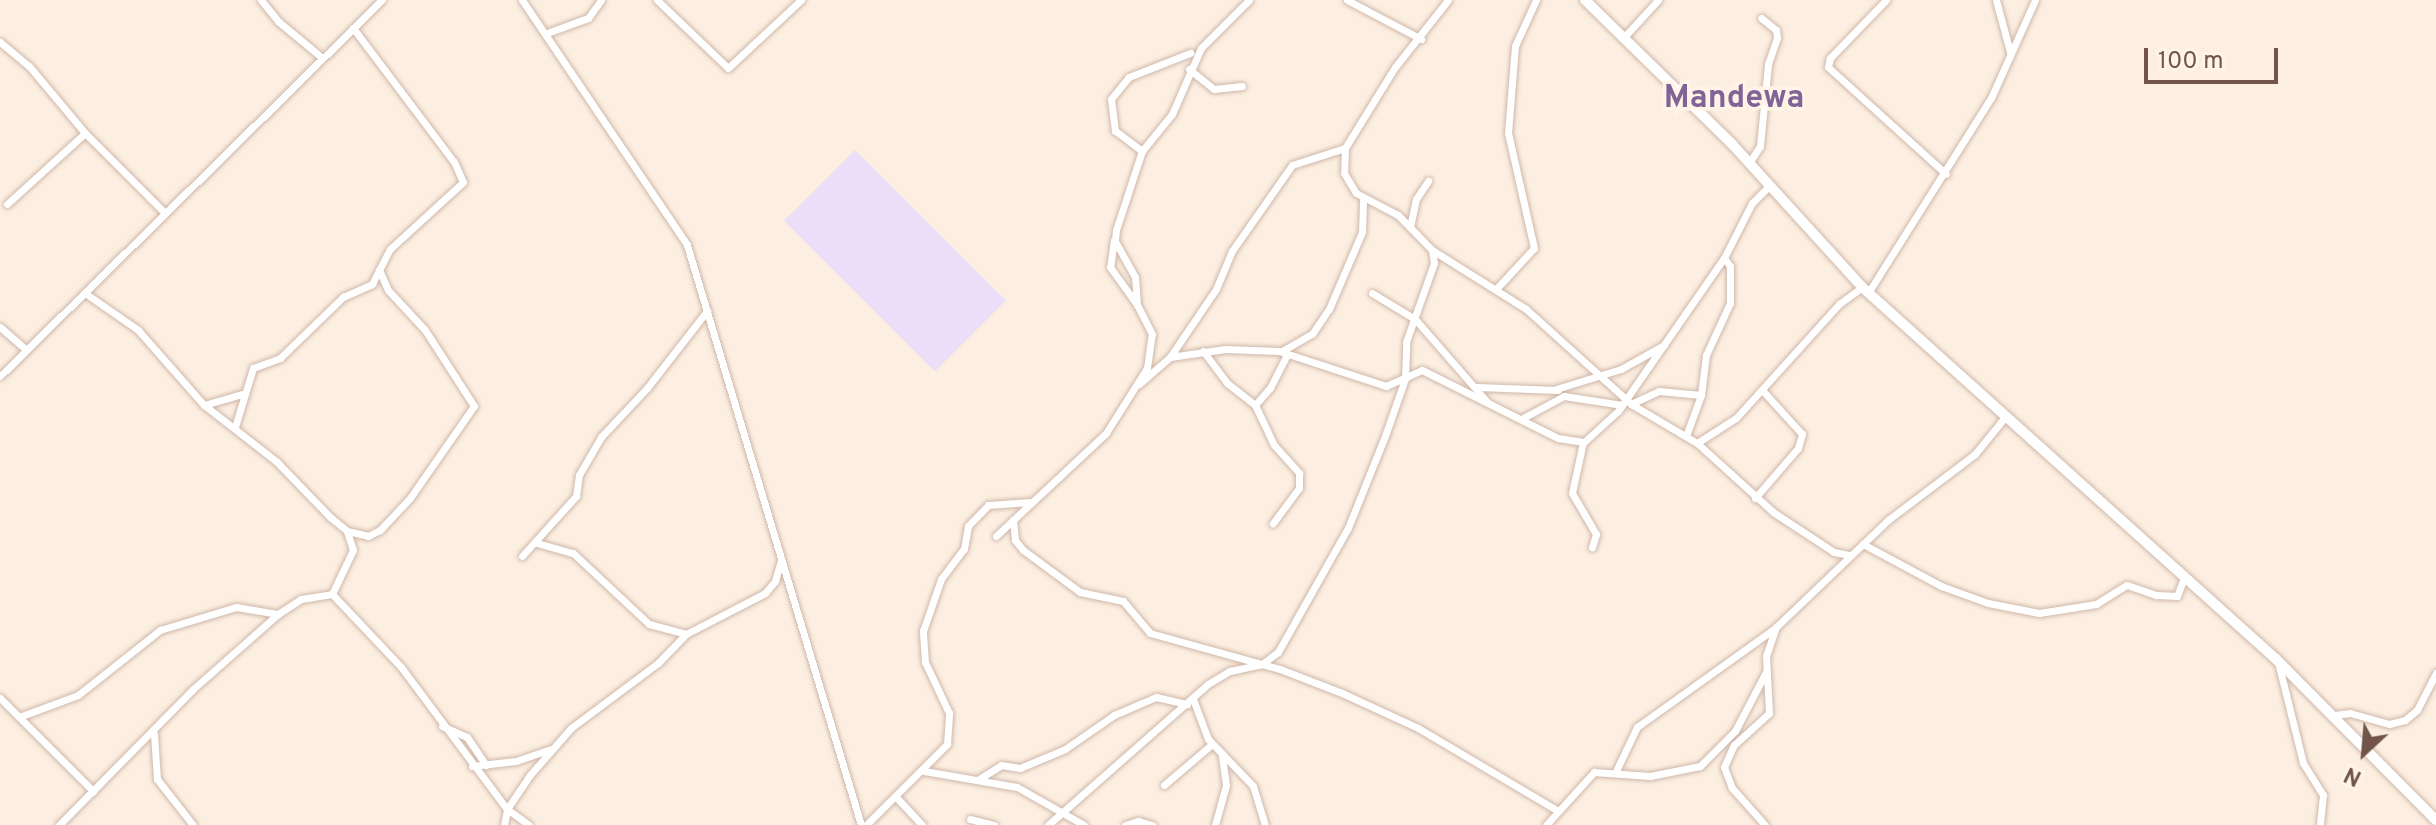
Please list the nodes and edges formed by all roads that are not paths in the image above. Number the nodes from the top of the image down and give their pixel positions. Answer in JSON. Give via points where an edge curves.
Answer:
{"nodes":[{"id":1,"x":261,"y":0,"type":"edge"},
{"id":2,"x":382,"y":0,"type":"edge"},
{"id":3,"x":522,"y":0,"type":"edge"},
{"id":4,"x":601,"y":0,"type":"edge"},
{"id":5,"x":657,"y":0,"type":"edge"},
{"id":6,"x":801,"y":0,"type":"edge"},
{"id":7,"x":1249,"y":0,"type":"edge"},
{"id":8,"x":1347,"y":0,"type":"edge"},
{"id":9,"x":1448,"y":0,"type":"edge"},
{"id":10,"x":1536,"y":0,"type":"edge"},
{"id":11,"x":1585,"y":0,"type":"edge"},
{"id":12,"x":1658,"y":0,"type":"edge"},
{"id":13,"x":1886,"y":0,"type":"edge"},
{"id":14,"x":1996,"y":0,"type":"edge"},
{"id":15,"x":2035,"y":0,"type":"edge"},
{"id":16,"x":1761,"y":18,"type":"dead end"},
{"id":17,"x":353,"y":28,"type":"junction"},
{"id":18,"x":547,"y":33,"type":"junction"},
{"id":19,"x":1625,"y":36,"type":"junction"},
{"id":20,"x":1421,"y":39,"type":"junction"},
{"id":21,"x":0,"y":42,"type":"edge"},
{"id":22,"x":1190,"y":53,"type":"dead end"},
{"id":23,"x":320,"y":56,"type":"junction"},
{"id":24,"x":2010,"y":58,"type":"junction"},
{"id":25,"x":1189,"y":69,"type":"junction"},
{"id":26,"x":1242,"y":86,"type":"dead end"},
{"id":27,"x":85,"y":133,"type":"junction"},
{"id":28,"x":1345,"y":148,"type":"junction"},
{"id":29,"x":1142,"y":151,"type":"junction"},
{"id":30,"x":1749,"y":163,"type":"junction"},
{"id":31,"x":1946,"y":174,"type":"junction"},
{"id":32,"x":1428,"y":181,"type":"dead end"},
{"id":33,"x":1769,"y":186,"type":"junction"},
{"id":34,"x":1363,"y":200,"type":"junction"},
{"id":35,"x":7,"y":204,"type":"dead end"},
{"id":36,"x":165,"y":213,"type":"junction"},
{"id":37,"x":1410,"y":227,"type":"junction"},
{"id":38,"x":1115,"y":236,"type":"junction"},
{"id":39,"x":1432,"y":250,"type":"junction"},
{"id":40,"x":1724,"y":258,"type":"junction"},
{"id":41,"x":379,"y":270,"type":"junction"},
{"id":42,"x":1497,"y":288,"type":"junction"},
{"id":43,"x":1865,"y":290,"type":"junction"},
{"id":44,"x":85,"y":293,"type":"junction"},
{"id":45,"x":1372,"y":293,"type":"dead end"},
{"id":46,"x":1137,"y":305,"type":"junction"},
{"id":47,"x":707,"y":311,"type":"junction"},
{"id":48,"x":1415,"y":319,"type":"junction"},
{"id":49,"x":0,"y":327,"type":"edge"},
{"id":50,"x":1666,"y":344,"type":"junction"},
{"id":51,"x":26,"y":350,"type":"junction"},
{"id":52,"x":1203,"y":351,"type":"junction"},
{"id":53,"x":1283,"y":353,"type":"junction"},
{"id":54,"x":1170,"y":357,"type":"junction"},
{"id":55,"x":0,"y":376,"type":"edge"},
{"id":56,"x":1601,"y":376,"type":"junction"},
{"id":57,"x":1405,"y":379,"type":"junction"},
{"id":58,"x":1139,"y":384,"type":"junction"},
{"id":59,"x":1477,"y":387,"type":"junction"},
{"id":60,"x":1556,"y":389,"type":"junction"},
{"id":61,"x":1763,"y":391,"type":"junction"},
{"id":62,"x":242,"y":394,"type":"junction"},
{"id":63,"x":1701,"y":395,"type":"junction"},
{"id":64,"x":1575,"y":397,"type":"junction"},
{"id":65,"x":1626,"y":403,"type":"junction"},
{"id":66,"x":1488,"y":404,"type":"junction"},
{"id":67,"x":204,"y":405,"type":"junction"},
{"id":68,"x":1255,"y":405,"type":"junction"},
{"id":69,"x":2005,"y":417,"type":"junction"},
{"id":70,"x":1523,"y":418,"type":"junction"},
{"id":71,"x":235,"y":427,"type":"junction"},
{"id":72,"x":1686,"y":436,"type":"junction"},
{"id":73,"x":1583,"y":442,"type":"junction"},
{"id":74,"x":1697,"y":443,"type":"junction"},
{"id":75,"x":1755,"y":498,"type":"junction"},
{"id":76,"x":1030,"y":502,"type":"junction"},
{"id":77,"x":1013,"y":520,"type":"junction"},
{"id":78,"x":1273,"y":523,"type":"dead end"},
{"id":79,"x":347,"y":531,"type":"junction"},
{"id":80,"x":996,"y":536,"type":"dead end"},
{"id":81,"x":537,"y":543,"type":"junction"},
{"id":82,"x":1863,"y":544,"type":"junction"},
{"id":83,"x":1592,"y":547,"type":"dead end"},
{"id":84,"x":1830,"y":550,"type":"junction"},
{"id":85,"x":1849,"y":555,"type":"junction"},
{"id":86,"x":522,"y":556,"type":"dead end"},
{"id":87,"x":781,"y":558,"type":"junction"},
{"id":88,"x":1837,"y":566,"type":"junction"},
{"id":89,"x":2184,"y":578,"type":"junction"},
{"id":90,"x":332,"y":594,"type":"junction"},
{"id":91,"x":278,"y":614,"type":"junction"},
{"id":92,"x":1776,"y":627,"type":"junction"},
{"id":93,"x":686,"y":634,"type":"junction"},
{"id":94,"x":2277,"y":660,"type":"junction"},
{"id":95,"x":1262,"y":664,"type":"junction"},
{"id":96,"x":1766,"y":672,"type":"junction"},
{"id":97,"x":2436,"y":673,"type":"edge"},
{"id":98,"x":0,"y":698,"type":"edge"},
{"id":99,"x":1190,"y":702,"type":"junction"},
{"id":100,"x":2335,"y":715,"type":"junction"},
{"id":101,"x":19,"y":717,"type":"junction"},
{"id":102,"x":442,"y":726,"type":"junction"},
{"id":103,"x":154,"y":734,"type":"junction"},
{"id":104,"x":1212,"y":744,"type":"junction"},
{"id":105,"x":552,"y":748,"type":"junction"},
{"id":106,"x":1222,"y":755,"type":"junction"},
{"id":107,"x":486,"y":765,"type":"junction"},
{"id":108,"x":472,"y":766,"type":"junction"},
{"id":109,"x":924,"y":771,"type":"junction"},
{"id":110,"x":1616,"y":771,"type":"junction"},
{"id":111,"x":979,"y":779,"type":"junction"},
{"id":112,"x":1164,"y":785,"type":"dead end"},
{"id":113,"x":93,"y":791,"type":"junction"},
{"id":114,"x":897,"y":798,"type":"junction"},
{"id":115,"x":507,"y":809,"type":"junction"},
{"id":116,"x":1555,"y":809,"type":"junction"},
{"id":117,"x":1062,"y":813,"type":"junction"},
{"id":118,"x":970,"y":819,"type":"dead end"},
{"id":119,"x":2436,"y":820,"type":"edge"},
{"id":120,"x":59,"y":825,"type":"edge"},
{"id":121,"x":193,"y":825,"type":"edge"},
{"id":122,"x":504,"y":825,"type":"edge"},
{"id":123,"x":529,"y":825,"type":"edge"},
{"id":124,"x":864,"y":825,"type":"edge"},
{"id":125,"x":922,"y":825,"type":"edge"},
{"id":126,"x":994,"y":825,"type":"edge"},
{"id":127,"x":1048,"y":825,"type":"edge"},
{"id":128,"x":1084,"y":825,"type":"edge"},
{"id":129,"x":1125,"y":825,"type":"edge"},
{"id":130,"x":1152,"y":825,"type":"edge"},
{"id":131,"x":1215,"y":825,"type":"edge"},
{"id":132,"x":1265,"y":825,"type":"edge"},
{"id":133,"x":1546,"y":825,"type":"edge"},
{"id":134,"x":1765,"y":825,"type":"edge"},
{"id":135,"x":2320,"y":825,"type":"edge"}],
"edges":[{"from":1,"to":23,"type":"street"},
{"from":2,"to":17,"type":"street"},
{"from":3,"to":18,"type":"street"},
{"from":4,"to":18,"type":"street","via":[[588,18]]},
{"from":5,"to":6,"type":"street","via":[[728,68]]},
{"from":7,"to":25,"type":"street","via":[[1201,48]]},
{"from":8,"to":20,"type":"street"},
{"from":9,"to":20,"type":"street"},
{"from":10,"to":42,"type":"street","via":[[1515,46],[1508,121],[1534,247]]},
{"from":11,"to":19,"type":"main road"},
{"from":12,"to":19,"type":"street"},
{"from":13,"to":31,"type":"street","via":[[1830,58],[1828,67]]},
{"from":14,"to":24,"type":"street","via":[[2009,36]]},
{"from":15,"to":24,"type":"street"},
{"from":16,"to":30,"type":"street","via":[[1776,30],[1777,38],[1768,64],[1760,146]]},
{"from":17,"to":23,"type":"street"},
{"from":17,"to":41,"type":"street","via":[[454,162],[463,182],[390,249]]},
{"from":18,"to":47,"type":"street","via":[[679,229]]},
{"from":19,"to":30,"type":"main road"},
{"from":20,"to":28,"type":"street","via":[[1395,67]]},
{"from":21,"to":27,"type":"street","via":[[29,66]]},
{"from":22,"to":29,"type":"street","via":[[1129,77],[1111,99],[1115,131]]},
{"from":23,"to":36,"type":"street"},
{"from":24,"to":31,"type":"street"},
{"from":25,"to":26,"type":"street","via":[[1214,89]]},
{"from":25,"to":29,"type":"street","via":[[1172,114]]},
{"from":27,"to":35,"type":"street"},
{"from":27,"to":36,"type":"street"},
{"from":28,"to":34,"type":"street","via":[[1344,173]]},
{"from":28,"to":54,"type":"street","via":[[1292,165],[1232,251],[1216,289]]},
{"from":29,"to":38,"type":"street"},
{"from":30,"to":33,"type":"main road"},
{"from":31,"to":43,"type":"street"},
{"from":32,"to":37,"type":"street","via":[[1416,199]]},
{"from":33,"to":40,"type":"street","via":[[1752,203]]},
{"from":33,"to":43,"type":"main road"},
{"from":34,"to":37,"type":"street","via":[[1398,215]]},
{"from":34,"to":53,"type":"street","via":[[1362,232],[1329,309],[1312,334]]},
{"from":36,"to":44,"type":"street"},
{"from":37,"to":39,"type":"street"},
{"from":38,"to":46,"type":"street","via":[[1135,277]]},
{"from":38,"to":46,"type":"street","via":[[1110,267]]},
{"from":39,"to":42,"type":"street"},
{"from":39,"to":48,"type":"street","via":[[1434,263]]},
{"from":40,"to":50,"type":"street"},
{"from":40,"to":63,"type":"street","via":[[1730,266],[1730,303],[1706,355]]},
{"from":41,"to":62,"type":"street","via":[[372,284],[343,297],[291,350],[253,368]]},
{"from":41,"to":79,"type":"street","via":[[394,299],[425,330],[472,399],[474,410],[380,530],[368,536]]},
{"from":42,"to":56,"type":"street"},
{"from":43,"to":61,"type":"street","via":[[1839,304]]},
{"from":43,"to":69,"type":"main road"},
{"from":44,"to":51,"type":"street"},
{"from":44,"to":67,"type":"street","via":[[138,330]]},
{"from":45,"to":48,"type":"street"},
{"from":46,"to":58,"type":"street","via":[[1153,347]]},
{"from":47,"to":81,"type":"street","via":[[601,437],[579,475],[576,496]]},
{"from":47,"to":87,"type":"street"},
{"from":48,"to":57,"type":"street","via":[[1406,342]]},
{"from":48,"to":59,"type":"street"},
{"from":49,"to":51,"type":"street"},
{"from":50,"to":56,"type":"street"},
{"from":50,"to":65,"type":"street"},
{"from":51,"to":55,"type":"street"},
{"from":52,"to":53,"type":"street"},
{"from":52,"to":54,"type":"street"},
{"from":52,"to":68,"type":"street","via":[[1227,383]]},
{"from":53,"to":57,"type":"street","via":[[1386,386]]},
{"from":53,"to":68,"type":"street","via":[[1270,388]]},
{"from":54,"to":58,"type":"street"},
{"from":56,"to":60,"type":"street"},
{"from":56,"to":65,"type":"street"},
{"from":57,"to":66,"type":"street","via":[[1422,370]]},
{"from":57,"to":95,"type":"street","via":[[1348,528],[1278,652]]},
{"from":58,"to":76,"type":"street","via":[[1106,433]]},
{"from":59,"to":60,"type":"street"},
{"from":59,"to":66,"type":"street"},
{"from":60,"to":64,"type":"street"},
{"from":61,"to":74,"type":"street","via":[[1723,430]]},
{"from":61,"to":75,"type":"street","via":[[1802,434],[1798,448]]},
{"from":62,"to":67,"type":"street"},
{"from":62,"to":71,"type":"street"},
{"from":63,"to":65,"type":"street","via":[[1659,391]]},
{"from":63,"to":72,"type":"street"},
{"from":64,"to":65,"type":"street"},
{"from":64,"to":70,"type":"street","via":[[1553,397]]},
{"from":65,"to":72,"type":"street"},
{"from":65,"to":73,"type":"street"},
{"from":66,"to":70,"type":"street"},
{"from":67,"to":71,"type":"street"},
{"from":68,"to":78,"type":"street","via":[[1274,445],[1301,478]]},
{"from":69,"to":82,"type":"street","via":[[1975,454]]},
{"from":69,"to":89,"type":"main road"},
{"from":70,"to":73,"type":"street","via":[[1558,438]]},
{"from":71,"to":79,"type":"street"},
{"from":72,"to":74,"type":"street"},
{"from":73,"to":83,"type":"street","via":[[1572,493],[1596,534]]},
{"from":74,"to":75,"type":"street"},
{"from":75,"to":84,"type":"street"},
{"from":76,"to":77,"type":"street"},
{"from":76,"to":109,"type":"street","via":[[988,505],[978,511],[968,526],[964,549],[931,601],[922,646],[950,726],[943,751]]},
{"from":77,"to":80,"type":"street"},
{"from":77,"to":95,"type":"street","via":[[1019,546],[1080,592],[1123,601],[1158,637]]},
{"from":79,"to":90,"type":"street","via":[[353,550]]},
{"from":81,"to":86,"type":"street"},
{"from":81,"to":93,"type":"street","via":[[573,553],[649,624]]},
{"from":82,"to":85,"type":"street"},
{"from":82,"to":89,"type":"street","via":[[1941,586],[2039,613],[2096,604],[2127,585],[2177,596]]},
{"from":84,"to":85,"type":"street"},
{"from":84,"to":88,"type":"street"},
{"from":85,"to":88,"type":"street"},
{"from":87,"to":93,"type":"street","via":[[775,581],[758,599]]},
{"from":87,"to":124,"type":"street"},
{"from":88,"to":92,"type":"street"},
{"from":89,"to":94,"type":"main road"},
{"from":90,"to":91,"type":"street","via":[[301,599]]},
{"from":90,"to":102,"type":"street","via":[[391,655]]},
{"from":91,"to":101,"type":"street","via":[[236,607],[160,630],[78,695]]},
{"from":91,"to":103,"type":"street","via":[[192,690]]},
{"from":92,"to":96,"type":"street"},
{"from":92,"to":110,"type":"street","via":[[1637,727]]},
{"from":93,"to":105,"type":"street"},
{"from":94,"to":100,"type":"main road"},
{"from":94,"to":135,"type":"street","via":[[2303,763],[2323,795]]},
{"from":95,"to":99,"type":"street","via":[[1219,677]]},
{"from":95,"to":116,"type":"street","via":[[1305,677],[1418,728]]},
{"from":96,"to":110,"type":"street","via":[[1735,731],[1700,766],[1650,776]]},
{"from":96,"to":134,"type":"street","via":[[1769,713],[1734,745],[1724,767],[1732,788]]},
{"from":97,"to":100,"type":"street","via":[[2417,710],[2405,720],[2389,724],[2350,713]]},
{"from":98,"to":101,"type":"street"},
{"from":99,"to":104,"type":"street"},
{"from":99,"to":111,"type":"street","via":[[1169,696],[1150,699],[1114,715],[1065,749],[1020,768],[1001,765]]},
{"from":99,"to":117,"type":"street"},
{"from":100,"to":119,"type":"main road"},
{"from":101,"to":113,"type":"street"},
{"from":102,"to":107,"type":"street","via":[[467,737]]},
{"from":102,"to":108,"type":"street"},
{"from":103,"to":113,"type":"street"},
{"from":103,"to":121,"type":"street","via":[[157,779]]},
{"from":104,"to":106,"type":"street"},
{"from":104,"to":112,"type":"street"},
{"from":105,"to":107,"type":"street"},
{"from":105,"to":115,"type":"street"},
{"from":106,"to":131,"type":"street","via":[[1226,785]]},
{"from":106,"to":132,"type":"street","via":[[1253,786]]},
{"from":107,"to":108,"type":"street"},
{"from":108,"to":115,"type":"street"},
{"from":109,"to":111,"type":"street","via":[[936,777]]},
{"from":109,"to":114,"type":"street"},
{"from":110,"to":116,"type":"street","via":[[1590,774]]},
{"from":111,"to":117,"type":"street","via":[[1023,790]]},
{"from":113,"to":120,"type":"street"},
{"from":114,"to":124,"type":"street"},
{"from":114,"to":125,"type":"street"},
{"from":115,"to":122,"type":"street"},
{"from":115,"to":123,"type":"street"},
{"from":116,"to":133,"type":"street"},
{"from":117,"to":127,"type":"street"},
{"from":117,"to":128,"type":"street"},
{"from":118,"to":126,"type":"street"},
{"from":129,"to":130,"type":"street"}]}
